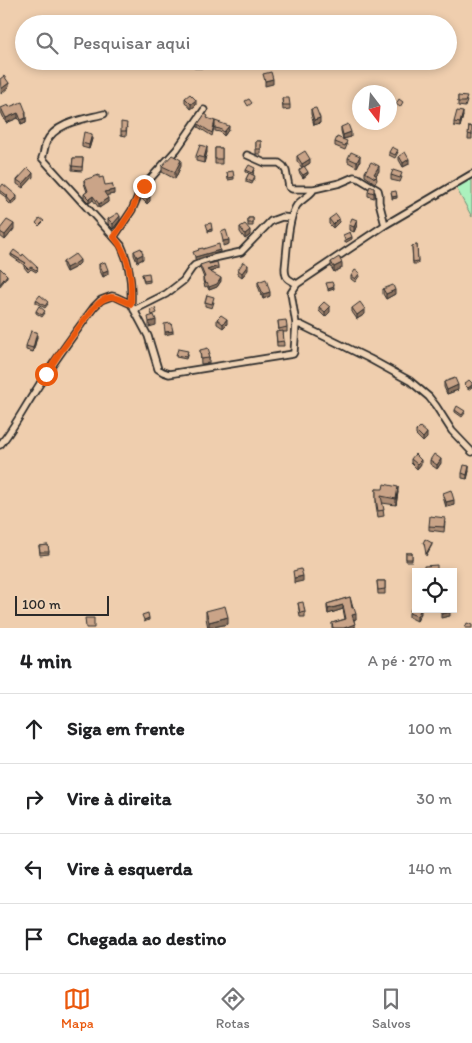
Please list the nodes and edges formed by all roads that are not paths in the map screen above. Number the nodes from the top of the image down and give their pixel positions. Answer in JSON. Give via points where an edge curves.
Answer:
{"nodes":[{"id":1,"x":204,"y":110,"type":"dead end"},
{"id":2,"x":104,"y":114,"type":"dead end"},
{"id":3,"x":247,"y":156,"type":"dead end"},
{"id":4,"x":472,"y":174,"type":"edge"},
{"id":5,"x":314,"y":189,"type":"junction"},
{"id":6,"x":291,"y":218,"type":"junction"},
{"id":7,"x":385,"y":225,"type":"junction"},
{"id":8,"x":114,"y":237,"type":"junction"},
{"id":9,"x":297,"y":284,"type":"junction"},
{"id":10,"x":133,"y":307,"type":"junction"},
{"id":11,"x":296,"y":324,"type":"junction"},
{"id":12,"x":0,"y":445,"type":"edge"},
{"id":13,"x":472,"y":452,"type":"edge"}],
"edges":[{"from":1,"to":8,"type":"street","via":[[177,148],[141,188],[132,210]]},
{"from":2,"to":8,"type":"street","via":[[70,123],[53,132],[42,158]]},
{"from":3,"to":5,"type":"street","via":[[265,163],[279,163],[286,171],[290,188]]},
{"from":4,"to":7,"type":"street"},
{"from":5,"to":6,"type":"street","via":[[296,206]]},
{"from":5,"to":7,"type":"street","via":[[358,178],[378,190]]},
{"from":6,"to":9,"type":"street","via":[[285,276]]},
{"from":6,"to":10,"type":"street","via":[[271,221],[241,252],[196,265],[166,294]]},
{"from":7,"to":9,"type":"street"},
{"from":8,"to":10,"type":"street","via":[[126,257]]},
{"from":9,"to":11,"type":"street","via":[[291,293]]},
{"from":10,"to":11,"type":"street","via":[[148,336],[158,368],[169,374],[294,354]]},
{"from":10,"to":12,"type":"street","via":[[112,296],[94,307]]},
{"from":11,"to":13,"type":"street","via":[[410,381],[429,397],[452,431]]}]}
